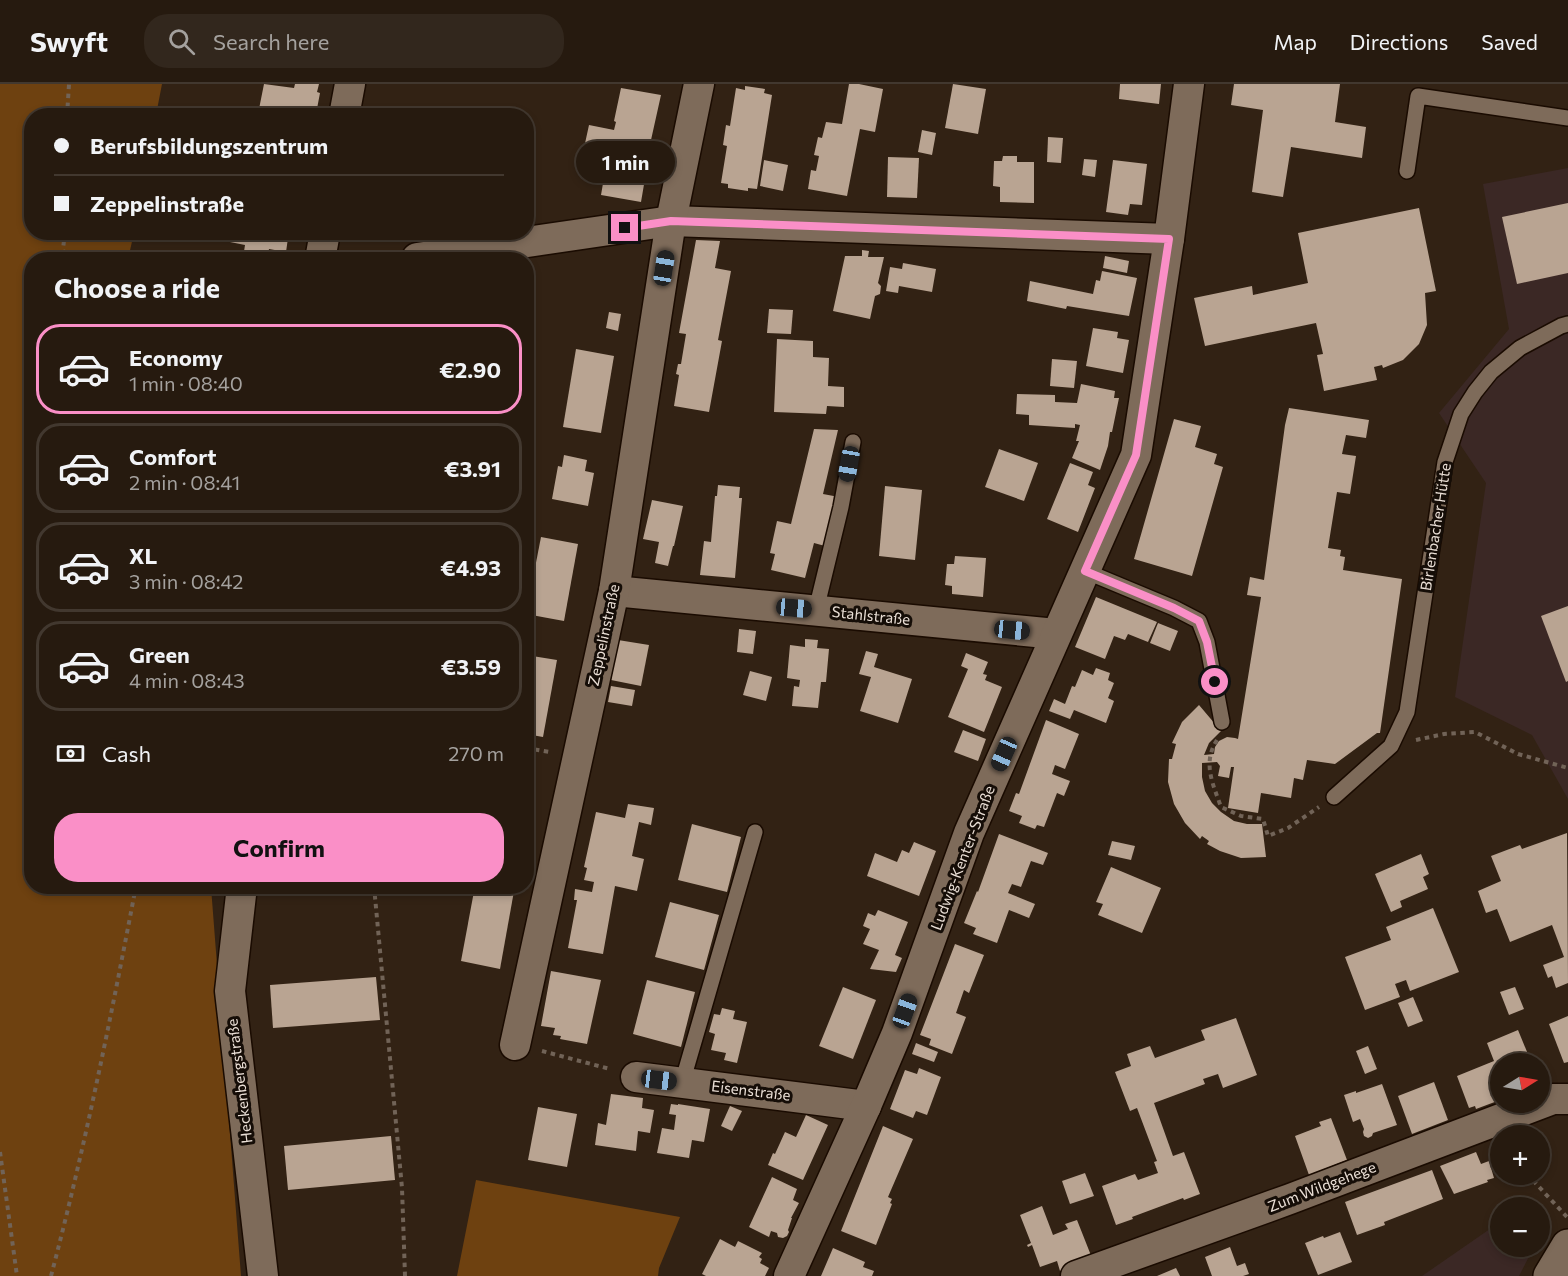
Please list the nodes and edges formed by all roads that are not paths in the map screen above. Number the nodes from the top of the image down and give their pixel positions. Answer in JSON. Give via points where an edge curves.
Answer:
{"nodes":[{"id":1,"x":350,"y":84,"type":"edge"},
{"id":2,"x":699,"y":84,"type":"edge"},
{"id":3,"x":1189,"y":84,"type":"edge"},
{"id":4,"x":1419,"y":90,"type":"edge"},
{"id":5,"x":346,"y":108,"type":"edge"},
{"id":6,"x":1568,"y":118,"type":"edge"},
{"id":7,"x":1407,"y":171,"type":"dead end"},
{"id":8,"x":671,"y":221,"type":"junction"},
{"id":9,"x":1169,"y":239,"type":"junction"},
{"id":10,"x":458,"y":252,"type":"edge"},
{"id":11,"x":1568,"y":324,"type":"edge"},
{"id":12,"x":853,"y":442,"type":"dead end"},
{"id":13,"x":1085,"y":571,"type":"junction"},
{"id":14,"x":614,"y":591,"type":"junction"},
{"id":15,"x":816,"y":610,"type":"junction"},
{"id":16,"x":1056,"y":634,"type":"junction"},
{"id":17,"x":1222,"y":722,"type":"road end"},
{"id":18,"x":1334,"y":796,"type":"road end"},
{"id":19,"x":755,"y":832,"type":"dead end"},
{"id":20,"x":241,"y":894,"type":"edge"},
{"id":21,"x":515,"y":1044,"type":"road end"},
{"id":22,"x":636,"y":1077,"type":"road end"},
{"id":23,"x":682,"y":1083,"type":"junction"},
{"id":24,"x":1568,"y":1099,"type":"edge"},
{"id":25,"x":866,"y":1106,"type":"junction"},
{"id":26,"x":1568,"y":1246,"type":"edge"},
{"id":27,"x":263,"y":1276,"type":"edge"},
{"id":28,"x":789,"y":1276,"type":"edge"},
{"id":29,"x":1076,"y":1276,"type":"edge"},
{"id":30,"x":1550,"y":1276,"type":"edge"}],
"edges":[{"from":1,"to":5,"type":"street"},
{"from":2,"to":8,"type":"street","name":"Zeppelinstraße"},
{"from":3,"to":9,"type":"street","name":"Ludwig-Kenter-Straße"},
{"from":4,"to":6,"type":"lane"},
{"from":4,"to":7,"type":"lane"},
{"from":8,"to":9,"type":"street"},
{"from":8,"to":10,"type":"street"},
{"from":8,"to":14,"type":"street","name":"Zeppelinstraße"},
{"from":9,"to":13,"type":"street","name":"Ludwig-Kenter-Straße","via":[[1136,455]]},
{"from":11,"to":18,"type":"lane","name":"Birlenbacher Hütte","via":[[1520,348],[1491,372],[1461,414],[1445,462],[1407,712],[1392,746]]},
{"from":12,"to":15,"type":"lane"},
{"from":13,"to":16,"type":"street","name":"Ludwig-Kenter-Straße"},
{"from":13,"to":17,"type":"lane","via":[[1199,621],[1207,642]]},
{"from":14,"to":15,"type":"street","name":"Stahlstraße"},
{"from":14,"to":21,"type":"street","name":"Zeppelinstraße"},
{"from":15,"to":16,"type":"street","name":"Stahlstraße"},
{"from":16,"to":25,"type":"street","name":"Ludwig-Kenter-Straße","via":[[969,833],[897,1033]]},
{"from":19,"to":23,"type":"lane"},
{"from":20,"to":27,"type":"street","name":"Heckenbergstraße","via":[[230,991]]},
{"from":22,"to":23,"type":"street","name":"Eisenstraße"},
{"from":23,"to":25,"type":"street","name":"Eisenstraße"},
{"from":24,"to":29,"type":"street","name":"Zum Wildgehege","via":[[1553,1099]]},
{"from":25,"to":28,"type":"street","name":"Ludwig-Kenter-Straße"},
{"from":26,"to":30,"type":"main road"}]}
